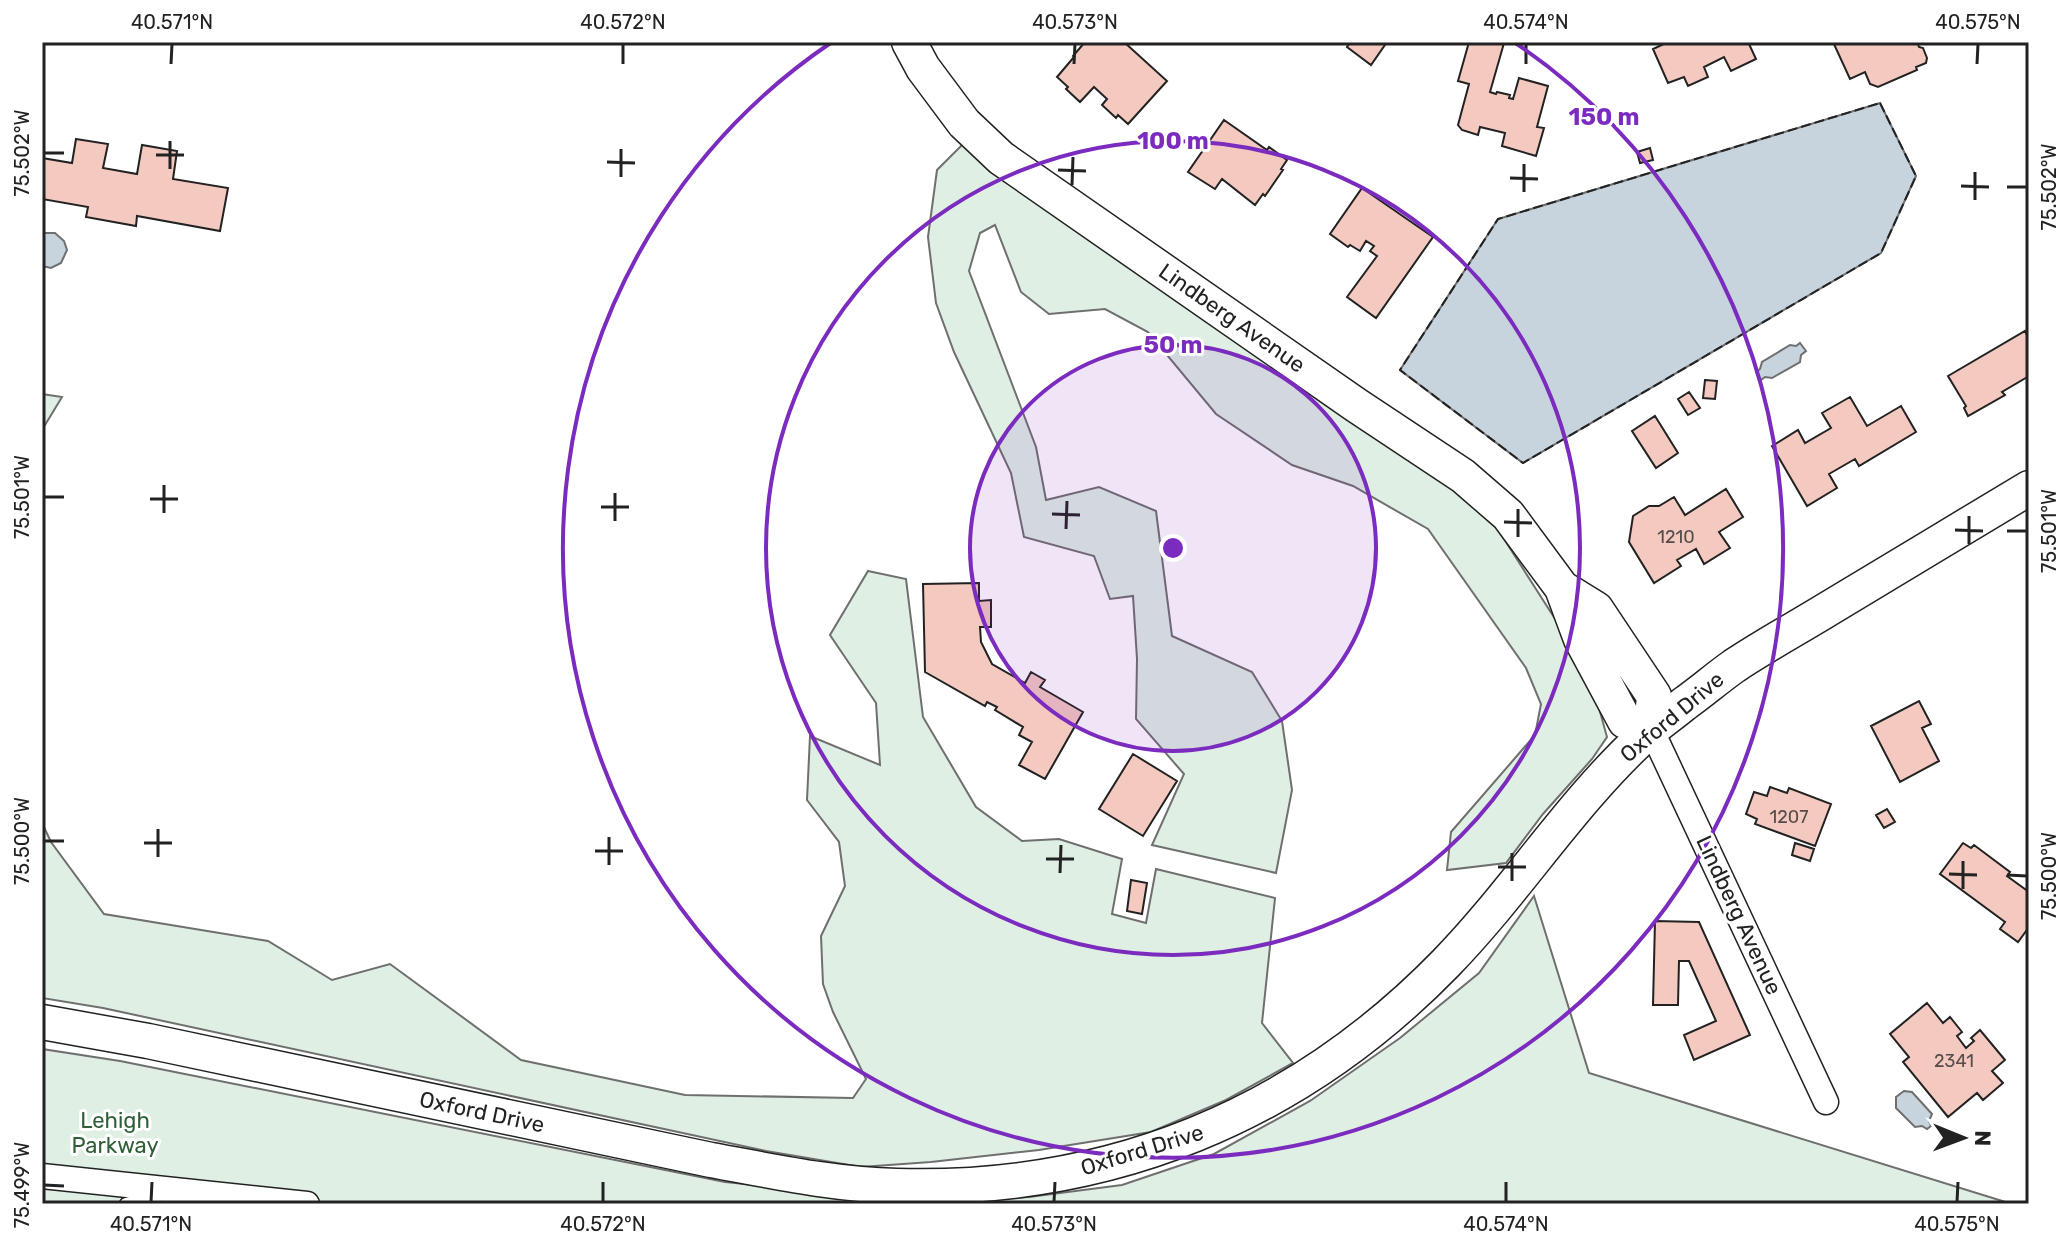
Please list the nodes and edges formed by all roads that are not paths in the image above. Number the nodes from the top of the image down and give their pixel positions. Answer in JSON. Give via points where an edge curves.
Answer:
{"nodes":[{"id":1,"x":909,"y":42,"type":"edge"},
{"id":2,"x":2029,"y":488,"type":"edge"},
{"id":3,"x":1651,"y":729,"type":"junction"},
{"id":4,"x":42,"y":1022,"type":"edge"},
{"id":5,"x":1826,"y":1102,"type":"dead end"},
{"id":6,"x":42,"y":1176,"type":"edge"},
{"id":7,"x":175,"y":1191,"type":"junction"},
{"id":8,"x":126,"y":1204,"type":"edge"},
{"id":9,"x":307,"y":1204,"type":"edge"}],
"edges":[{"from":1,"to":3,"type":"main road","name":"Lindberg Avenue","via":[[964,123],[1001,158],[1463,476],[1508,515],[1562,588],[1596,609],[1654,696]]},
{"from":2,"to":3,"type":"main road","name":"Oxford Drive","via":[[1733,666]]},
{"from":3,"to":4,"type":"main road","name":"Oxford Drive","via":[[1564,821],[1447,962],[1339,1055],[1220,1125],[1160,1149],[1031,1180],[963,1187],[894,1186],[790,1175]]},
{"from":3,"to":5,"type":"street","name":"Lindberg Avenue"},
{"from":6,"to":7,"type":"street"},
{"from":7,"to":8,"type":"lane"},
{"from":7,"to":9,"type":"street"}]}
